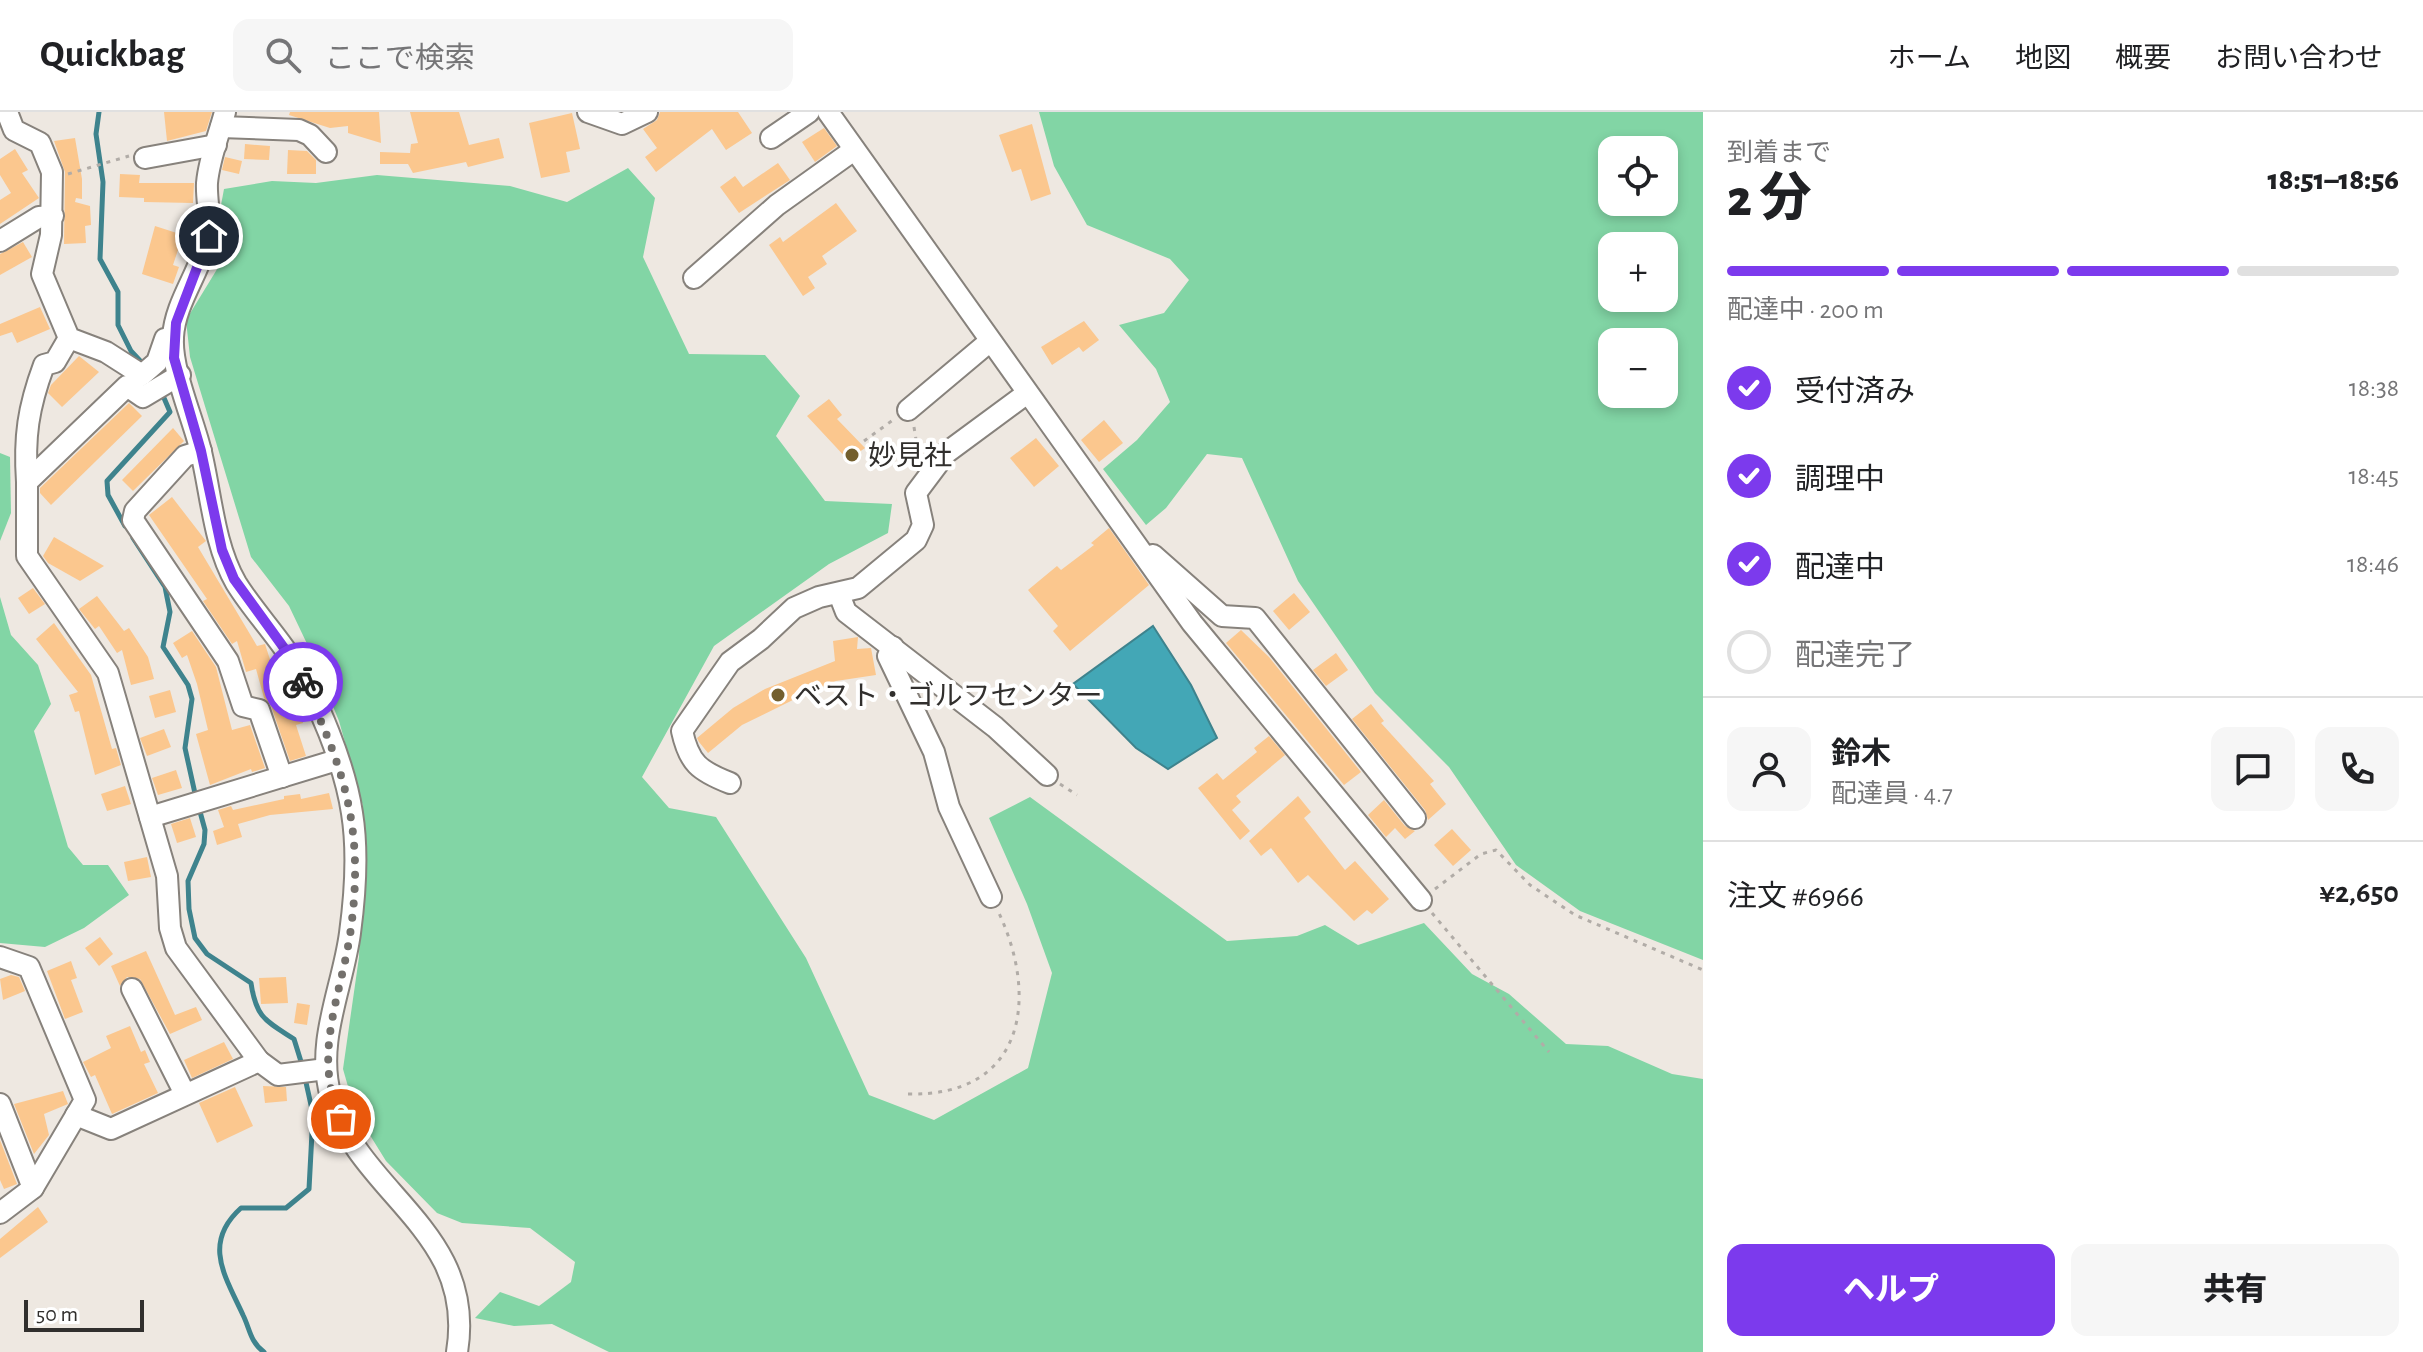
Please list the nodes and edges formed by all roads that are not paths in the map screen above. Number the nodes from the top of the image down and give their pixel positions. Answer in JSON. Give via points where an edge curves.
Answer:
{"nodes":[{"id":1,"x":588,"y":112,"type":"edge"},
{"id":2,"x":647,"y":112,"type":"edge"},
{"id":3,"x":809,"y":112,"type":"edge"},
{"id":4,"x":828,"y":112,"type":"edge"},
{"id":5,"x":7,"y":127,"type":"edge"},
{"id":6,"x":221,"y":128,"type":"edge"},
{"id":7,"x":771,"y":138,"type":"dead end"},
{"id":8,"x":854,"y":150,"type":"junction"},
{"id":9,"x":326,"y":152,"type":"dead end"},
{"id":10,"x":145,"y":158,"type":"road end"},
{"id":11,"x":53,"y":216,"type":"junction"},
{"id":12,"x":0,"y":241,"type":"edge"},
{"id":13,"x":694,"y":278,"type":"dead end"},
{"id":14,"x":69,"y":338,"type":"junction"},
{"id":15,"x":173,"y":338,"type":"junction"},
{"id":16,"x":989,"y":342,"type":"junction"},
{"id":17,"x":180,"y":375,"type":"junction"},
{"id":18,"x":1026,"y":394,"type":"junction"},
{"id":19,"x":908,"y":410,"type":"road end"},
{"id":20,"x":201,"y":451,"type":"junction"},
{"id":21,"x":27,"y":482,"type":"junction"},
{"id":22,"x":1142,"y":550,"type":"junction"},
{"id":23,"x":839,"y":594,"type":"junction"},
{"id":24,"x":893,"y":647,"type":"junction"},
{"id":25,"x":337,"y":760,"type":"junction"},
{"id":26,"x":1047,"y":775,"type":"dead end"},
{"id":27,"x":282,"y":777,"type":"junction"},
{"id":28,"x":730,"y":783,"type":"dead end"},
{"id":29,"x":150,"y":817,"type":"junction"},
{"id":30,"x":1415,"y":818,"type":"dead end"},
{"id":31,"x":991,"y":897,"type":"road end"},
{"id":32,"x":1421,"y":900,"type":"road end"},
{"id":33,"x":0,"y":957,"type":"edge"},
{"id":34,"x":132,"y":989,"type":"dead end"},
{"id":35,"x":259,"y":1061,"type":"junction"},
{"id":36,"x":326,"y":1069,"type":"junction"},
{"id":37,"x":185,"y":1094,"type":"junction"},
{"id":38,"x":0,"y":1104,"type":"edge"},
{"id":39,"x":76,"y":1115,"type":"junction"},
{"id":40,"x":33,"y":1188,"type":"junction"},
{"id":41,"x":0,"y":1213,"type":"edge"},
{"id":42,"x":457,"y":1352,"type":"edge"}],
"edges":[{"from":1,"to":2,"type":"street","via":[[622,124]]},
{"from":3,"to":7,"type":"street"},
{"from":4,"to":8,"type":"street"},
{"from":5,"to":11,"type":"street","via":[[40,143],[52,179]]},
{"from":6,"to":9,"type":"street","via":[[299,130]]},
{"from":6,"to":10,"type":"street"},
{"from":6,"to":15,"type":"street","via":[[207,182],[209,236]]},
{"from":8,"to":13,"type":"street","via":[[777,205]]},
{"from":8,"to":16,"type":"street"},
{"from":11,"to":12,"type":"street","via":[[39,217]]},
{"from":11,"to":14,"type":"street","via":[[42,274]]},
{"from":14,"to":15,"type":"street","via":[[106,352],[142,375],[157,362],[165,339]]},
{"from":14,"to":21,"type":"street","via":[[55,362],[44,365],[32,398],[24,436]]},
{"from":15,"to":17,"type":"street"},
{"from":16,"to":18,"type":"street"},
{"from":16,"to":19,"type":"street"},
{"from":17,"to":20,"type":"street"},
{"from":17,"to":21,"type":"street","via":[[143,397],[127,386]]},
{"from":18,"to":22,"type":"street"},
{"from":18,"to":23,"type":"street","via":[[946,453],[916,493],[923,525],[916,540],[858,588]]},
{"from":20,"to":25,"type":"street","via":[[222,550],[234,579],[292,659]]},
{"from":20,"to":27,"type":"street","via":[[185,456],[135,511],[133,520],[228,661],[243,706],[259,710],[265,719]]},
{"from":21,"to":29,"type":"street","via":[[27,556],[108,673]]},
{"from":22,"to":30,"type":"street","via":[[1160,559],[1222,616],[1255,618]]},
{"from":22,"to":32,"type":"street","via":[[1192,623]]},
{"from":23,"to":24,"type":"street","via":[[846,612]]},
{"from":23,"to":28,"type":"street","via":[[794,608],[730,662],[682,731],[687,756],[709,775]]},
{"from":24,"to":26,"type":"street"},
{"from":24,"to":31,"type":"street","via":[[888,656],[934,752],[949,807]]},
{"from":25,"to":27,"type":"street"},
{"from":25,"to":36,"type":"street","via":[[350,796],[354,840],[350,932]]},
{"from":27,"to":29,"type":"street"},
{"from":29,"to":35,"type":"street","via":[[167,876],[176,948]]},
{"from":33,"to":39,"type":"street","via":[[29,967],[85,1100]]},
{"from":34,"to":37,"type":"street"},
{"from":35,"to":36,"type":"street","via":[[278,1075]]},
{"from":35,"to":37,"type":"street"},
{"from":36,"to":42,"type":"street","via":[[331,1098],[350,1139],[439,1251],[456,1303]]},
{"from":37,"to":39,"type":"street","via":[[111,1129]]},
{"from":38,"to":40,"type":"street"},
{"from":39,"to":40,"type":"street"},
{"from":40,"to":41,"type":"street"}]}
